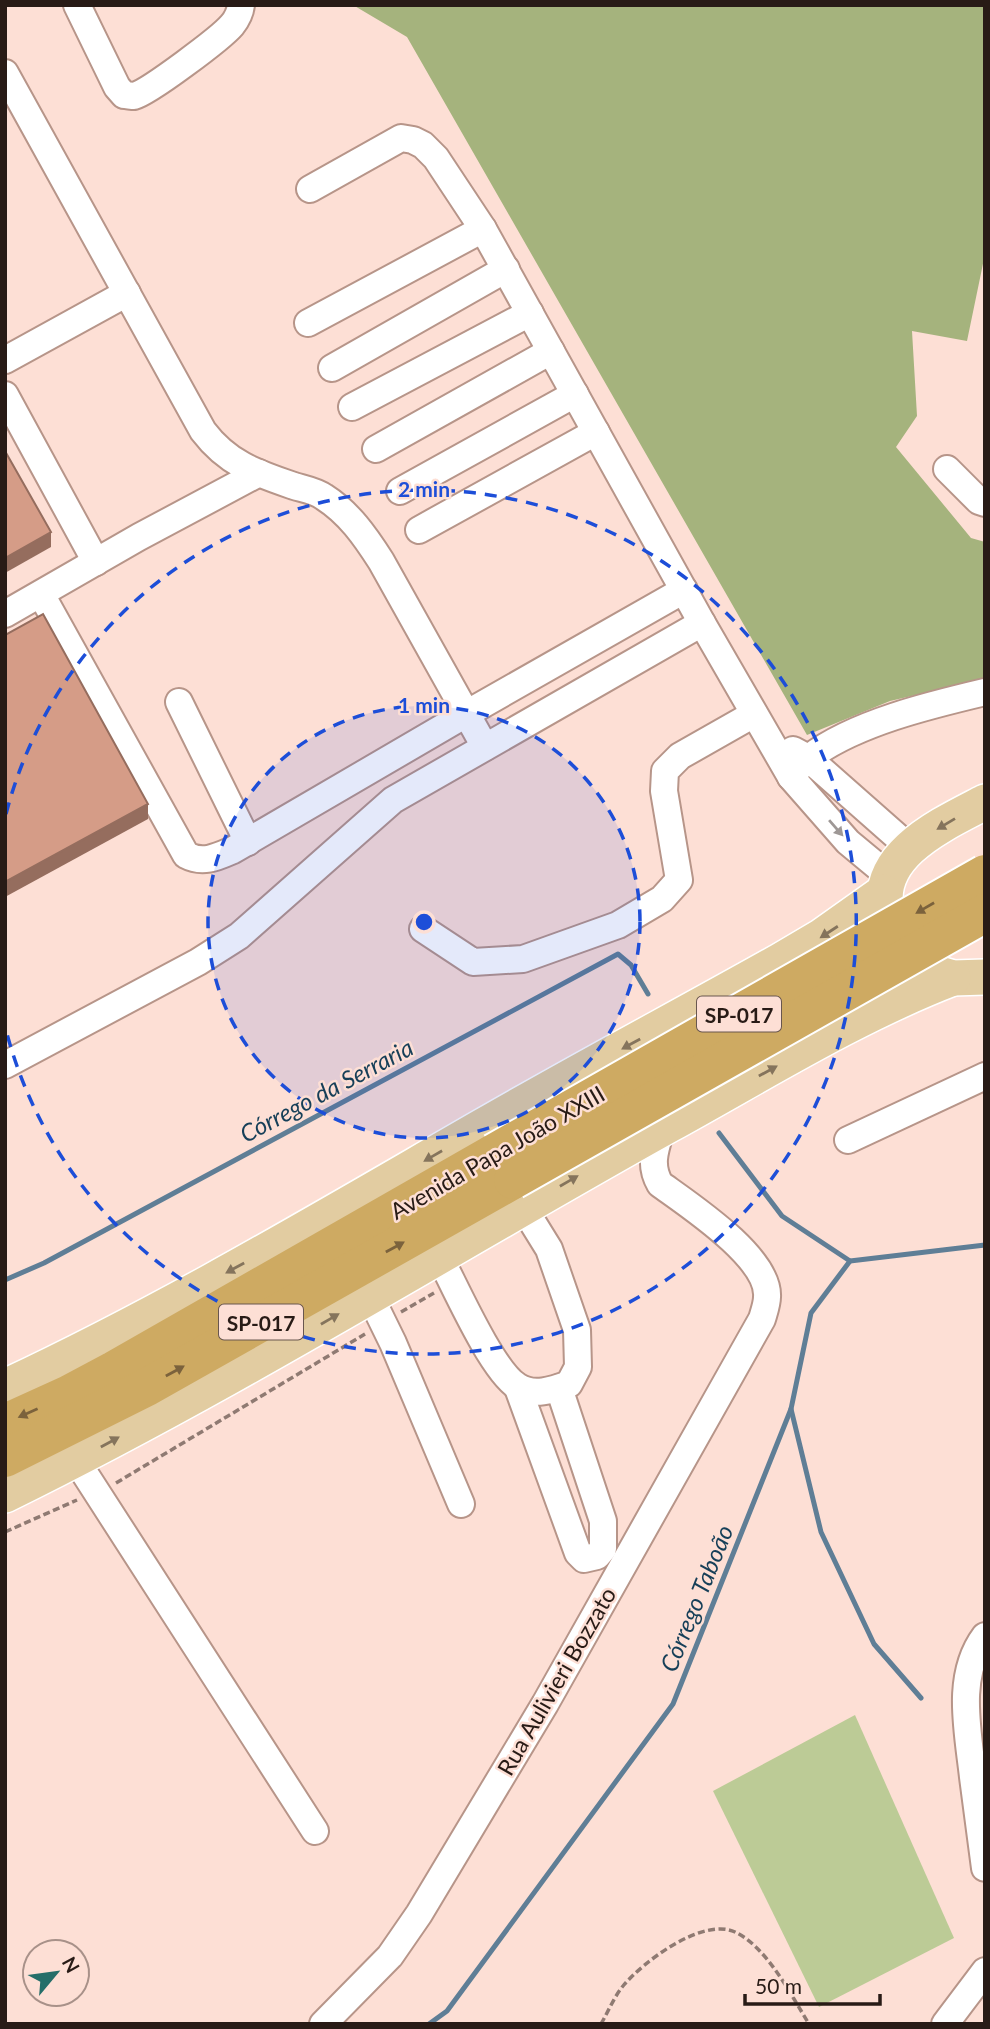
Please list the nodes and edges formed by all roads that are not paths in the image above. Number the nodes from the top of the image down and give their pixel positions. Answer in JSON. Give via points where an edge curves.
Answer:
{"nodes":[{"id":1,"x":78,"y":5,"type":"edge"},
{"id":2,"x":240,"y":5,"type":"edge"},
{"id":3,"x":5,"y":73,"type":"edge"},
{"id":4,"x":310,"y":189,"type":"dead end"},
{"id":5,"x":483,"y":229,"type":"junction"},
{"id":6,"x":506,"y":269,"type":"junction"},
{"id":7,"x":127,"y":293,"type":"junction"},
{"id":8,"x":530,"y":313,"type":"junction"},
{"id":9,"x":308,"y":323,"type":"dead end"},
{"id":10,"x":551,"y":351,"type":"junction"},
{"id":11,"x":5,"y":360,"type":"edge"},
{"id":12,"x":332,"y":368,"type":"dead end"},
{"id":13,"x":575,"y":394,"type":"junction"},
{"id":14,"x":5,"y":395,"type":"edge"},
{"id":15,"x":352,"y":407,"type":"dead end"},
{"id":16,"x":596,"y":432,"type":"junction"},
{"id":17,"x":376,"y":449,"type":"dead end"},
{"id":18,"x":947,"y":469,"type":"dead end"},
{"id":19,"x":259,"y":473,"type":"junction"},
{"id":20,"x":400,"y":491,"type":"dead end"},
{"id":21,"x":985,"y":503,"type":"edge"},
{"id":22,"x":419,"y":530,"type":"dead end"},
{"id":23,"x":96,"y":562,"type":"junction"},
{"id":24,"x":684,"y":590,"type":"junction"},
{"id":25,"x":41,"y":594,"type":"junction"},
{"id":26,"x":5,"y":614,"type":"edge"},
{"id":27,"x":702,"y":624,"type":"junction"},
{"id":28,"x":985,"y":692,"type":"edge"},
{"id":29,"x":179,"y":702,"type":"dead end"},
{"id":30,"x":466,"y":714,"type":"junction"},
{"id":31,"x":754,"y":714,"type":"junction"},
{"id":32,"x":485,"y":747,"type":"junction"},
{"id":33,"x":799,"y":767,"type":"junction"},
{"id":34,"x":985,"y":802,"type":"edge"},
{"id":35,"x":248,"y":842,"type":"junction"},
{"id":36,"x":910,"y":848,"type":"junction"},
{"id":37,"x":985,"y":874,"type":"edge"},
{"id":38,"x":886,"y":884,"type":"junction"},
{"id":39,"x":985,"y":913,"type":"edge"},
{"id":40,"x":423,"y":929,"type":"dead end"},
{"id":41,"x":969,"y":977,"type":"edge"},
{"id":42,"x":5,"y":1065,"type":"edge"},
{"id":43,"x":985,"y":1076,"type":"edge"},
{"id":44,"x":661,"y":1130,"type":"junction"},
{"id":45,"x":848,"y":1140,"type":"dead end"},
{"id":46,"x":510,"y":1180,"type":"junction"},
{"id":47,"x":446,"y":1269,"type":"junction"},
{"id":48,"x":377,"y":1309,"type":"junction"},
{"id":49,"x":5,"y":1387,"type":"edge"},
{"id":50,"x":519,"y":1388,"type":"junction"},
{"id":51,"x":559,"y":1388,"type":"junction"},
{"id":52,"x":5,"y":1423,"type":"edge"},
{"id":53,"x":5,"y":1458,"type":"edge"},
{"id":54,"x":76,"y":1460,"type":"junction"},
{"id":55,"x":5,"y":1494,"type":"edge"},
{"id":56,"x":461,"y":1504,"type":"dead end"},
{"id":57,"x":985,"y":1636,"type":"edge"},
{"id":58,"x":976,"y":1692,"type":"edge"},
{"id":59,"x":977,"y":1734,"type":"edge"},
{"id":60,"x":315,"y":1831,"type":"dead end"},
{"id":61,"x":985,"y":1868,"type":"edge"},
{"id":62,"x":985,"y":1971,"type":"edge"},
{"id":63,"x":323,"y":2024,"type":"edge"},
{"id":64,"x":945,"y":2024,"type":"edge"}],
"edges":[{"from":1,"to":2,"type":"street","via":[[117,87],[124,95],[134,96],[222,35],[240,13]]},
{"from":3,"to":7,"type":"street"},
{"from":4,"to":5,"type":"street","via":[[401,138],[413,140],[436,158]]},
{"from":5,"to":6,"type":"street"},
{"from":5,"to":9,"type":"street"},
{"from":6,"to":8,"type":"street"},
{"from":6,"to":12,"type":"street"},
{"from":7,"to":11,"type":"street"},
{"from":7,"to":19,"type":"street","via":[[203,431],[218,450]]},
{"from":8,"to":10,"type":"street"},
{"from":8,"to":15,"type":"street"},
{"from":10,"to":13,"type":"street"},
{"from":10,"to":17,"type":"street"},
{"from":13,"to":16,"type":"street"},
{"from":13,"to":20,"type":"street"},
{"from":14,"to":23,"type":"street"},
{"from":16,"to":22,"type":"street"},
{"from":16,"to":24,"type":"street"},
{"from":18,"to":21,"type":"street"},
{"from":19,"to":23,"type":"street"},
{"from":19,"to":30,"type":"street","via":[[322,495],[348,515],[381,561]]},
{"from":23,"to":25,"type":"street"},
{"from":24,"to":27,"type":"street"},
{"from":24,"to":30,"type":"street"},
{"from":25,"to":26,"type":"street"},
{"from":25,"to":35,"type":"street","via":[[186,855],[204,860]]},
{"from":27,"to":31,"type":"street"},
{"from":27,"to":32,"type":"street"},
{"from":28,"to":33,"type":"street","via":[[844,736]]},
{"from":29,"to":35,"type":"street"},
{"from":30,"to":32,"type":"street"},
{"from":30,"to":35,"type":"street"},
{"from":31,"to":33,"type":"street"},
{"from":31,"to":40,"type":"street","via":[[680,756],[665,771],[664,791],[679,880],[662,899],[618,925],[523,960],[473,962]]},
{"from":32,"to":42,"type":"street","via":[[393,800],[239,936]]},
{"from":33,"to":36,"type":"street"},
{"from":33,"to":38,"type":"street","one_way":true,"via":[[848,842]]},
{"from":34,"to":36,"type":"main road","name":"Avenida Papa João XXIII","one_way":true},
{"from":36,"to":38,"type":"main road","name":"Avenida Papa João XXIII"},
{"from":37,"to":46,"type":"highway","name":"Avenida Papa João XXIII","number":"SP-017","one_way":true,"bridge":true},
{"from":38,"to":41,"type":"main road","via":[[886,910],[897,937],[914,960],[932,971]]},
{"from":38,"to":49,"type":"main road","name":"Avenida Papa João XXIII","one_way":true,"via":[[822,936],[778,962],[169,1306]]},
{"from":39,"to":46,"type":"highway","name":"Avenida Papa João XXIII","number":"SP-017","bridge":true},
{"from":44,"to":41,"type":"main road","name":"Avenida Papa João XXIII","one_way":true,"via":[[890,1004]]},
{"from":43,"to":45,"type":"street"},
{"from":46,"to":44,"type":"main road","name":"Avenida Papa João XXIII","one_way":true},
{"from":44,"to":63,"type":"street","name":"Rua Aulivieri Bozzato","via":[[652,1163],[654,1174],[660,1184],[725,1233],[759,1271],[768,1295],[762,1319],[419,1914],[390,1956]]},
{"from":46,"to":47,"type":"main road","name":"Avenida Papa João XXIII"},
{"from":46,"to":51,"type":"street","via":[[548,1248],[577,1330],[578,1367],[569,1384]]},
{"from":46,"to":52,"type":"highway","name":"Avenida Papa João XXIII","number":"SP-017","one_way":true},
{"from":53,"to":46,"type":"highway","name":"Avenida Papa João XXIII","number":"SP-017","one_way":true,"via":[[147,1387]]},
{"from":47,"to":48,"type":"main road","name":"Avenida Papa João XXIII"},
{"from":47,"to":50,"type":"street","via":[[502,1372]]},
{"from":54,"to":48,"type":"main road","name":"Avenida Papa João XXIII","one_way":true},
{"from":48,"to":56,"type":"street"},
{"from":50,"to":51,"type":"street","via":[[545,1393]]},
{"from":50,"to":51,"type":"street","via":[[584,1559],[603,1549],[603,1521]]},
{"from":54,"to":55,"type":"main road","name":"Avenida Papa João XXIII"},
{"from":54,"to":60,"type":"street"},
{"from":57,"to":58,"type":"street","via":[[969,1670]]},
{"from":58,"to":59,"type":"street","via":[[966,1712]]},
{"from":59,"to":61,"type":"street"},
{"from":62,"to":64,"type":"street"}]}
